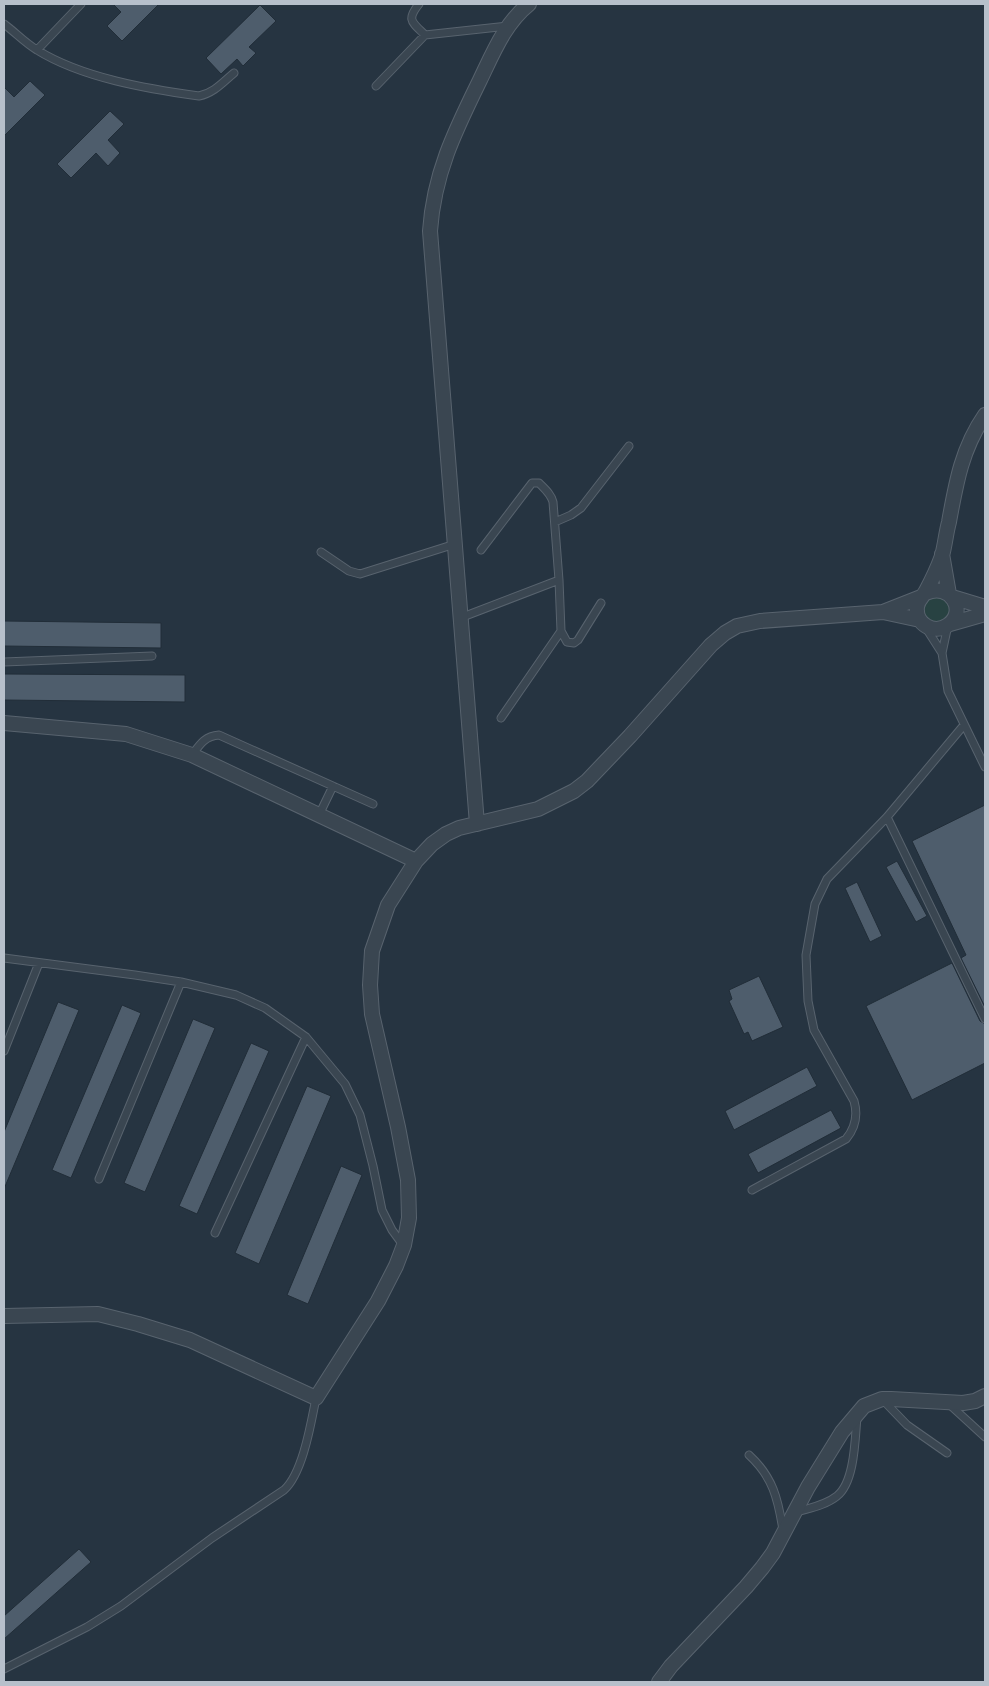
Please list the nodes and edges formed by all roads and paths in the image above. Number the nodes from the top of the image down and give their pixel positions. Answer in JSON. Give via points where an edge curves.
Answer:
{"nodes":[{"id":1,"x":81,"y":4,"type":"edge"},
{"id":2,"x":419,"y":4,"type":"edge"},
{"id":3,"x":529,"y":4,"type":"edge"},
{"id":4,"x":4,"y":24,"type":"edge"},
{"id":5,"x":508,"y":26,"type":"junction"},
{"id":6,"x":425,"y":35,"type":"junction"},
{"id":7,"x":37,"y":50,"type":"junction"},
{"id":8,"x":234,"y":73,"type":"dead end"},
{"id":9,"x":376,"y":86,"type":"dead end"},
{"id":10,"x":985,"y":415,"type":"edge"},
{"id":11,"x":629,"y":446,"type":"dead end"},
{"id":12,"x":555,"y":522,"type":"junction"},
{"id":13,"x":454,"y":544,"type":"junction"},
{"id":14,"x":481,"y":550,"type":"dead end"},
{"id":15,"x":321,"y":552,"type":"dead end"},
{"id":16,"x":942,"y":554,"type":"junction"},
{"id":17,"x":559,"y":580,"type":"junction"},
{"id":18,"x":923,"y":595,"type":"junction"},
{"id":19,"x":951,"y":595,"type":"junction"},
{"id":20,"x":602,"y":603,"type":"dead end"},
{"id":21,"x":985,"y":607,"type":"edge"},
{"id":22,"x":883,"y":612,"type":"junction"},
{"id":23,"x":985,"y":614,"type":"edge"},
{"id":24,"x":460,"y":618,"type":"junction"},
{"id":25,"x":921,"y":622,"type":"junction"},
{"id":26,"x":949,"y":624,"type":"junction"},
{"id":27,"x":560,"y":631,"type":"junction"},
{"id":28,"x":942,"y":653,"type":"junction"},
{"id":29,"x":152,"y":656,"type":"dead end"},
{"id":30,"x":4,"y":662,"type":"edge"},
{"id":31,"x":501,"y":718,"type":"dead end"},
{"id":32,"x":4,"y":723,"type":"edge"},
{"id":33,"x":964,"y":725,"type":"junction"},
{"id":34,"x":192,"y":755,"type":"junction"},
{"id":35,"x":985,"y":767,"type":"edge"},
{"id":36,"x":333,"y":786,"type":"junction"},
{"id":37,"x":373,"y":804,"type":"dead end"},
{"id":38,"x":319,"y":816,"type":"junction"},
{"id":39,"x":887,"y":817,"type":"junction"},
{"id":40,"x":478,"y":824,"type":"junction"},
{"id":41,"x":416,"y":861,"type":"junction"},
{"id":42,"x":4,"y":958,"type":"edge"},
{"id":43,"x":39,"y":963,"type":"junction"},
{"id":44,"x":181,"y":982,"type":"junction"},
{"id":45,"x":985,"y":1019,"type":"edge"},
{"id":46,"x":306,"y":1037,"type":"junction"},
{"id":47,"x":4,"y":1051,"type":"edge"},
{"id":48,"x":99,"y":1179,"type":"dead end"},
{"id":49,"x":752,"y":1190,"type":"dead end"},
{"id":50,"x":215,"y":1233,"type":"dead end"},
{"id":51,"x":404,"y":1245,"type":"junction"},
{"id":52,"x":4,"y":1316,"type":"edge"},
{"id":53,"x":985,"y":1396,"type":"edge"},
{"id":54,"x":316,"y":1398,"type":"junction"},
{"id":55,"x":882,"y":1399,"type":"junction"},
{"id":56,"x":947,"y":1402,"type":"junction"},
{"id":57,"x":857,"y":1412,"type":"junction"},
{"id":58,"x":985,"y":1437,"type":"edge"},
{"id":59,"x":947,"y":1453,"type":"dead end"},
{"id":60,"x":749,"y":1455,"type":"dead end"},
{"id":61,"x":794,"y":1513,"type":"junction"},
{"id":62,"x":784,"y":1532,"type":"junction"},
{"id":63,"x":4,"y":1669,"type":"edge"},
{"id":64,"x":659,"y":1682,"type":"edge"}],
"edges":[{"from":1,"to":7,"type":"lane"},
{"from":2,"to":6,"type":"lane","via":[[411,18]]},
{"from":3,"to":5,"type":"street"},
{"from":4,"to":7,"type":"lane"},
{"from":5,"to":6,"type":"lane"},
{"from":5,"to":13,"type":"street","via":[[458,125],[432,205],[430,230]]},
{"from":6,"to":9,"type":"lane"},
{"from":7,"to":8,"type":"lane","via":[[80,71],[162,91],[199,96],[212,92]]},
{"from":10,"to":16,"type":"street","via":[[960,467]]},
{"from":11,"to":12,"type":"lane","via":[[581,508]]},
{"from":12,"to":14,"type":"lane","via":[[552,497],[539,483],[532,483]]},
{"from":12,"to":17,"type":"lane"},
{"from":13,"to":15,"type":"lane","via":[[360,574],[349,571]]},
{"from":13,"to":24,"type":"street"},
{"from":16,"to":18,"type":"street"},
{"from":16,"to":19,"type":"street"},
{"from":17,"to":24,"type":"lane"},
{"from":17,"to":27,"type":"lane"},
{"from":18,"to":19,"type":"street","via":[[938,589]]},
{"from":18,"to":22,"type":"street"},
{"from":18,"to":25,"type":"street","via":[[917,608]]},
{"from":19,"to":21,"type":"street"},
{"from":19,"to":26,"type":"street","via":[[956,611]]},
{"from":20,"to":27,"type":"lane","via":[[574,643],[567,642]]},
{"from":22,"to":25,"type":"street"},
{"from":22,"to":40,"type":"street","via":[[760,620],[725,632],[587,781],[538,809]]},
{"from":23,"to":26,"type":"street"},
{"from":24,"to":40,"type":"street"},
{"from":25,"to":26,"type":"street","via":[[936,629]]},
{"from":25,"to":28,"type":"lane"},
{"from":26,"to":28,"type":"lane"},
{"from":27,"to":31,"type":"lane"},
{"from":28,"to":33,"type":"lane","via":[[948,691]]},
{"from":29,"to":30,"type":"lane"},
{"from":32,"to":34,"type":"street","via":[[126,734]]},
{"from":33,"to":35,"type":"lane"},
{"from":33,"to":39,"type":"lane"},
{"from":34,"to":36,"type":"lane","via":[[203,740],[219,735]]},
{"from":34,"to":38,"type":"street"},
{"from":36,"to":37,"type":"lane"},
{"from":36,"to":38,"type":"lane"},
{"from":38,"to":41,"type":"street"},
{"from":39,"to":45,"type":"lane"},
{"from":39,"to":49,"type":"lane","via":[[827,879],[815,904],[806,956],[808,1001],[814,1030],[854,1101],[857,1110],[855,1125],[846,1138]]},
{"from":40,"to":41,"type":"street","via":[[446,834]]},
{"from":41,"to":51,"type":"street","via":[[388,905],[372,951],[370,985],[372,1014],[408,1180],[409,1218]]},
{"from":42,"to":43,"type":"lane"},
{"from":43,"to":44,"type":"lane"},
{"from":43,"to":47,"type":"lane"},
{"from":44,"to":46,"type":"lane","via":[[236,995],[266,1008]]},
{"from":44,"to":48,"type":"lane"},
{"from":46,"to":50,"type":"lane"},
{"from":46,"to":51,"type":"lane","via":[[345,1084],[360,1115],[382,1210]]},
{"from":51,"to":54,"type":"street","via":[[378,1301]]},
{"from":52,"to":54,"type":"street","via":[[98,1314],[114,1318],[190,1340]]},
{"from":53,"to":56,"type":"street","via":[[963,1403]]},
{"from":54,"to":63,"type":"lane","via":[[296,1475],[290,1485],[87,1628]]},
{"from":55,"to":56,"type":"street"},
{"from":55,"to":57,"type":"street"},
{"from":55,"to":59,"type":"lane","via":[[907,1425]]},
{"from":56,"to":58,"type":"lane"},
{"from":57,"to":61,"type":"street"},
{"from":57,"to":61,"type":"lane","via":[[850,1471],[842,1490],[828,1501]]},
{"from":60,"to":62,"type":"lane","via":[[771,1483]]},
{"from":61,"to":62,"type":"street"},
{"from":62,"to":64,"type":"street","via":[[768,1560],[746,1587]]}]}
